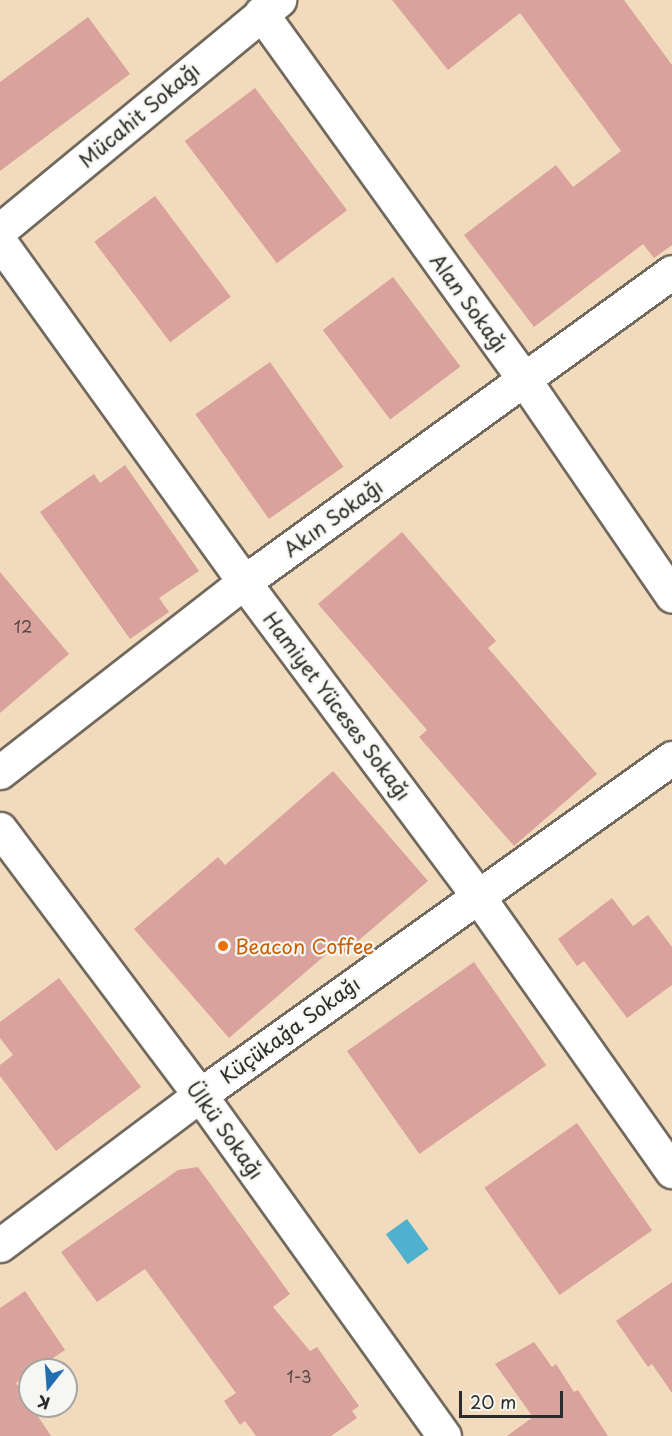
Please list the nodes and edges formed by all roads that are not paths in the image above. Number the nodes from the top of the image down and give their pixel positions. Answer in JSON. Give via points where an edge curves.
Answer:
{"nodes":[{"id":1,"x":270,"y":7,"type":"edge"},
{"id":2,"x":0,"y":230,"type":"edge"},
{"id":3,"x":0,"y":242,"type":"edge"},
{"id":4,"x":672,"y":272,"type":"edge"},
{"id":5,"x":525,"y":381,"type":"junction"},
{"id":6,"x":244,"y":582,"type":"junction"},
{"id":7,"x":672,"y":596,"type":"edge"},
{"id":8,"x":672,"y":758,"type":"edge"},
{"id":9,"x":0,"y":772,"type":"edge"},
{"id":10,"x":0,"y":829,"type":"edge"},
{"id":11,"x":477,"y":895,"type":"junction"},
{"id":12,"x":200,"y":1095,"type":"junction"},
{"id":13,"x":672,"y":1171,"type":"edge"},
{"id":14,"x":0,"y":1245,"type":"edge"},
{"id":15,"x":444,"y":1436,"type":"edge"}],
"edges":[{"from":1,"to":2,"type":"street","name":"Mücahit Sokağı"},
{"from":1,"to":5,"type":"street","name":"Alan Sokağı"},
{"from":3,"to":6,"type":"street","name":"Hamiyet Yüceses Sokağı"},
{"from":4,"to":5,"type":"street","name":"Akın Sokağı"},
{"from":5,"to":6,"type":"street","name":"Akın Sokağı"},
{"from":5,"to":7,"type":"street","name":"Alan Sokağı"},
{"from":6,"to":9,"type":"street","name":"Akın Sokağı"},
{"from":6,"to":11,"type":"street","name":"Hamiyet Yüceses Sokağı"},
{"from":8,"to":11,"type":"street","name":"Küçükağa Sokağı"},
{"from":10,"to":12,"type":"street","name":"Ülkü Sokağı"},
{"from":11,"to":12,"type":"street","name":"Küçükağa Sokağı"},
{"from":11,"to":13,"type":"street","name":"Hamiyet Yüceses Sokağı"},
{"from":12,"to":14,"type":"street","name":"Küçükağa Sokağı"},
{"from":12,"to":15,"type":"street","name":"Ülkü Sokağı"}]}
